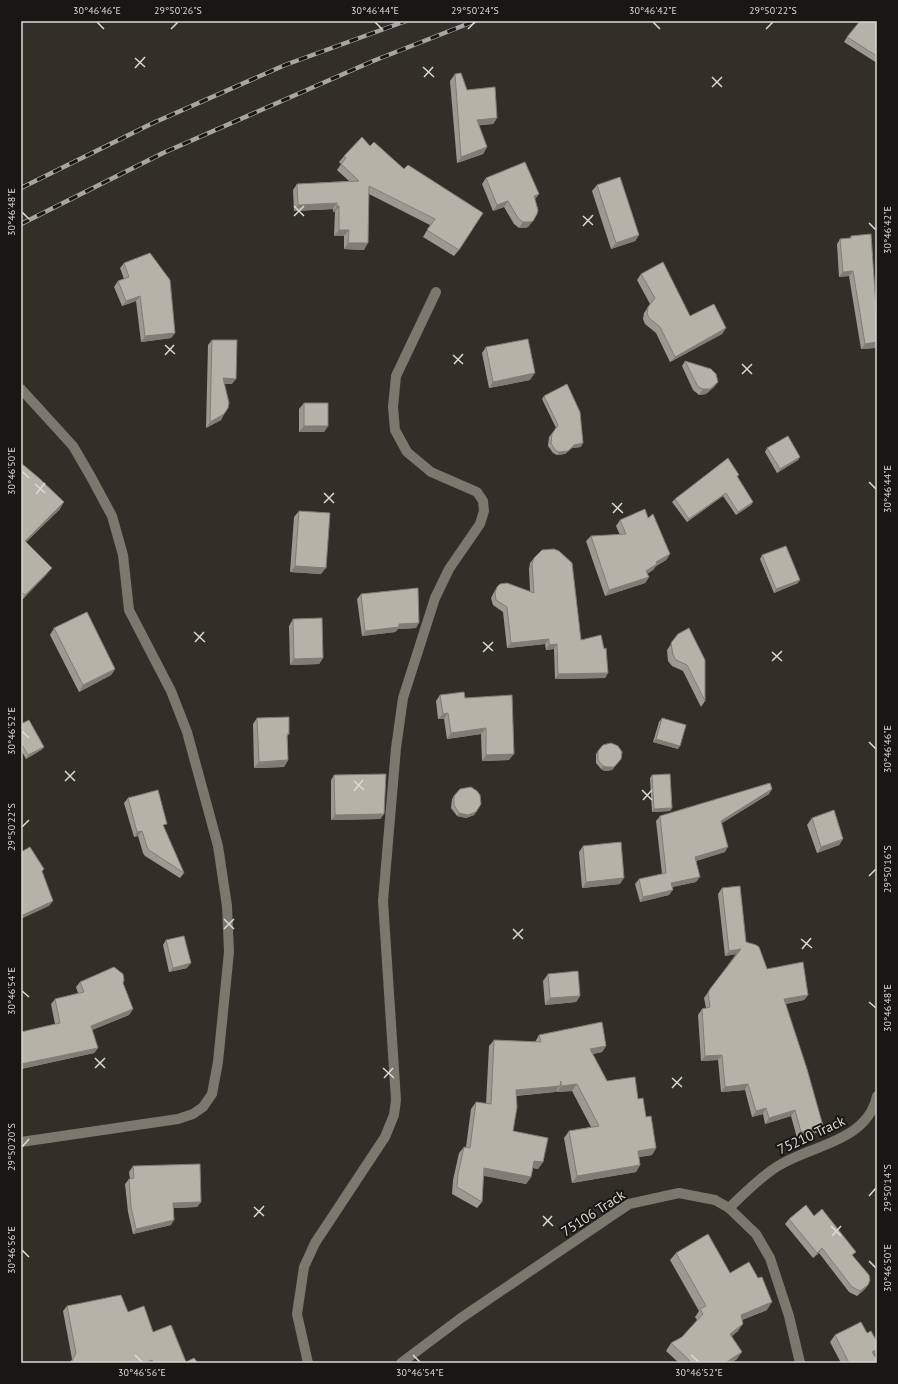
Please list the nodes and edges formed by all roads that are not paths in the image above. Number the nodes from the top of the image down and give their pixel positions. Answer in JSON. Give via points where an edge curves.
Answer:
{"nodes":[{"id":1,"x":436,"y":292,"type":"dead end"},
{"id":2,"x":21,"y":389,"type":"edge"},
{"id":3,"x":877,"y":1096,"type":"edge"},
{"id":4,"x":21,"y":1142,"type":"edge"},
{"id":5,"x":729,"y":1208,"type":"junction"},
{"id":6,"x":308,"y":1363,"type":"edge"},
{"id":7,"x":402,"y":1363,"type":"edge"},
{"id":8,"x":800,"y":1363,"type":"edge"}],
"edges":[{"from":1,"to":6,"type":"street","via":[[396,376],[393,407],[395,430],[407,452],[431,472],[477,492],[483,501],[484,511],[480,524],[449,569],[435,598],[403,698],[396,748],[383,901],[396,1100],[394,1115],[385,1137],[315,1244],[304,1266],[297,1314]]},
{"from":2,"to":4,"type":"street","via":[[72,446],[112,516],[123,554],[129,610],[171,691],[187,732],[203,788],[218,846],[227,906],[229,952],[218,1062],[212,1094],[203,1107],[178,1119]]},
{"from":3,"to":5,"type":"street","name":"75210 Track","via":[[871,1113],[853,1132],[776,1167]]},
{"from":5,"to":7,"type":"street","name":"75106 Track","via":[[715,1200],[679,1193],[629,1204],[461,1318]]},
{"from":5,"to":8,"type":"street","name":"75106 Track","via":[[756,1234],[770,1258],[789,1316]]}]}
